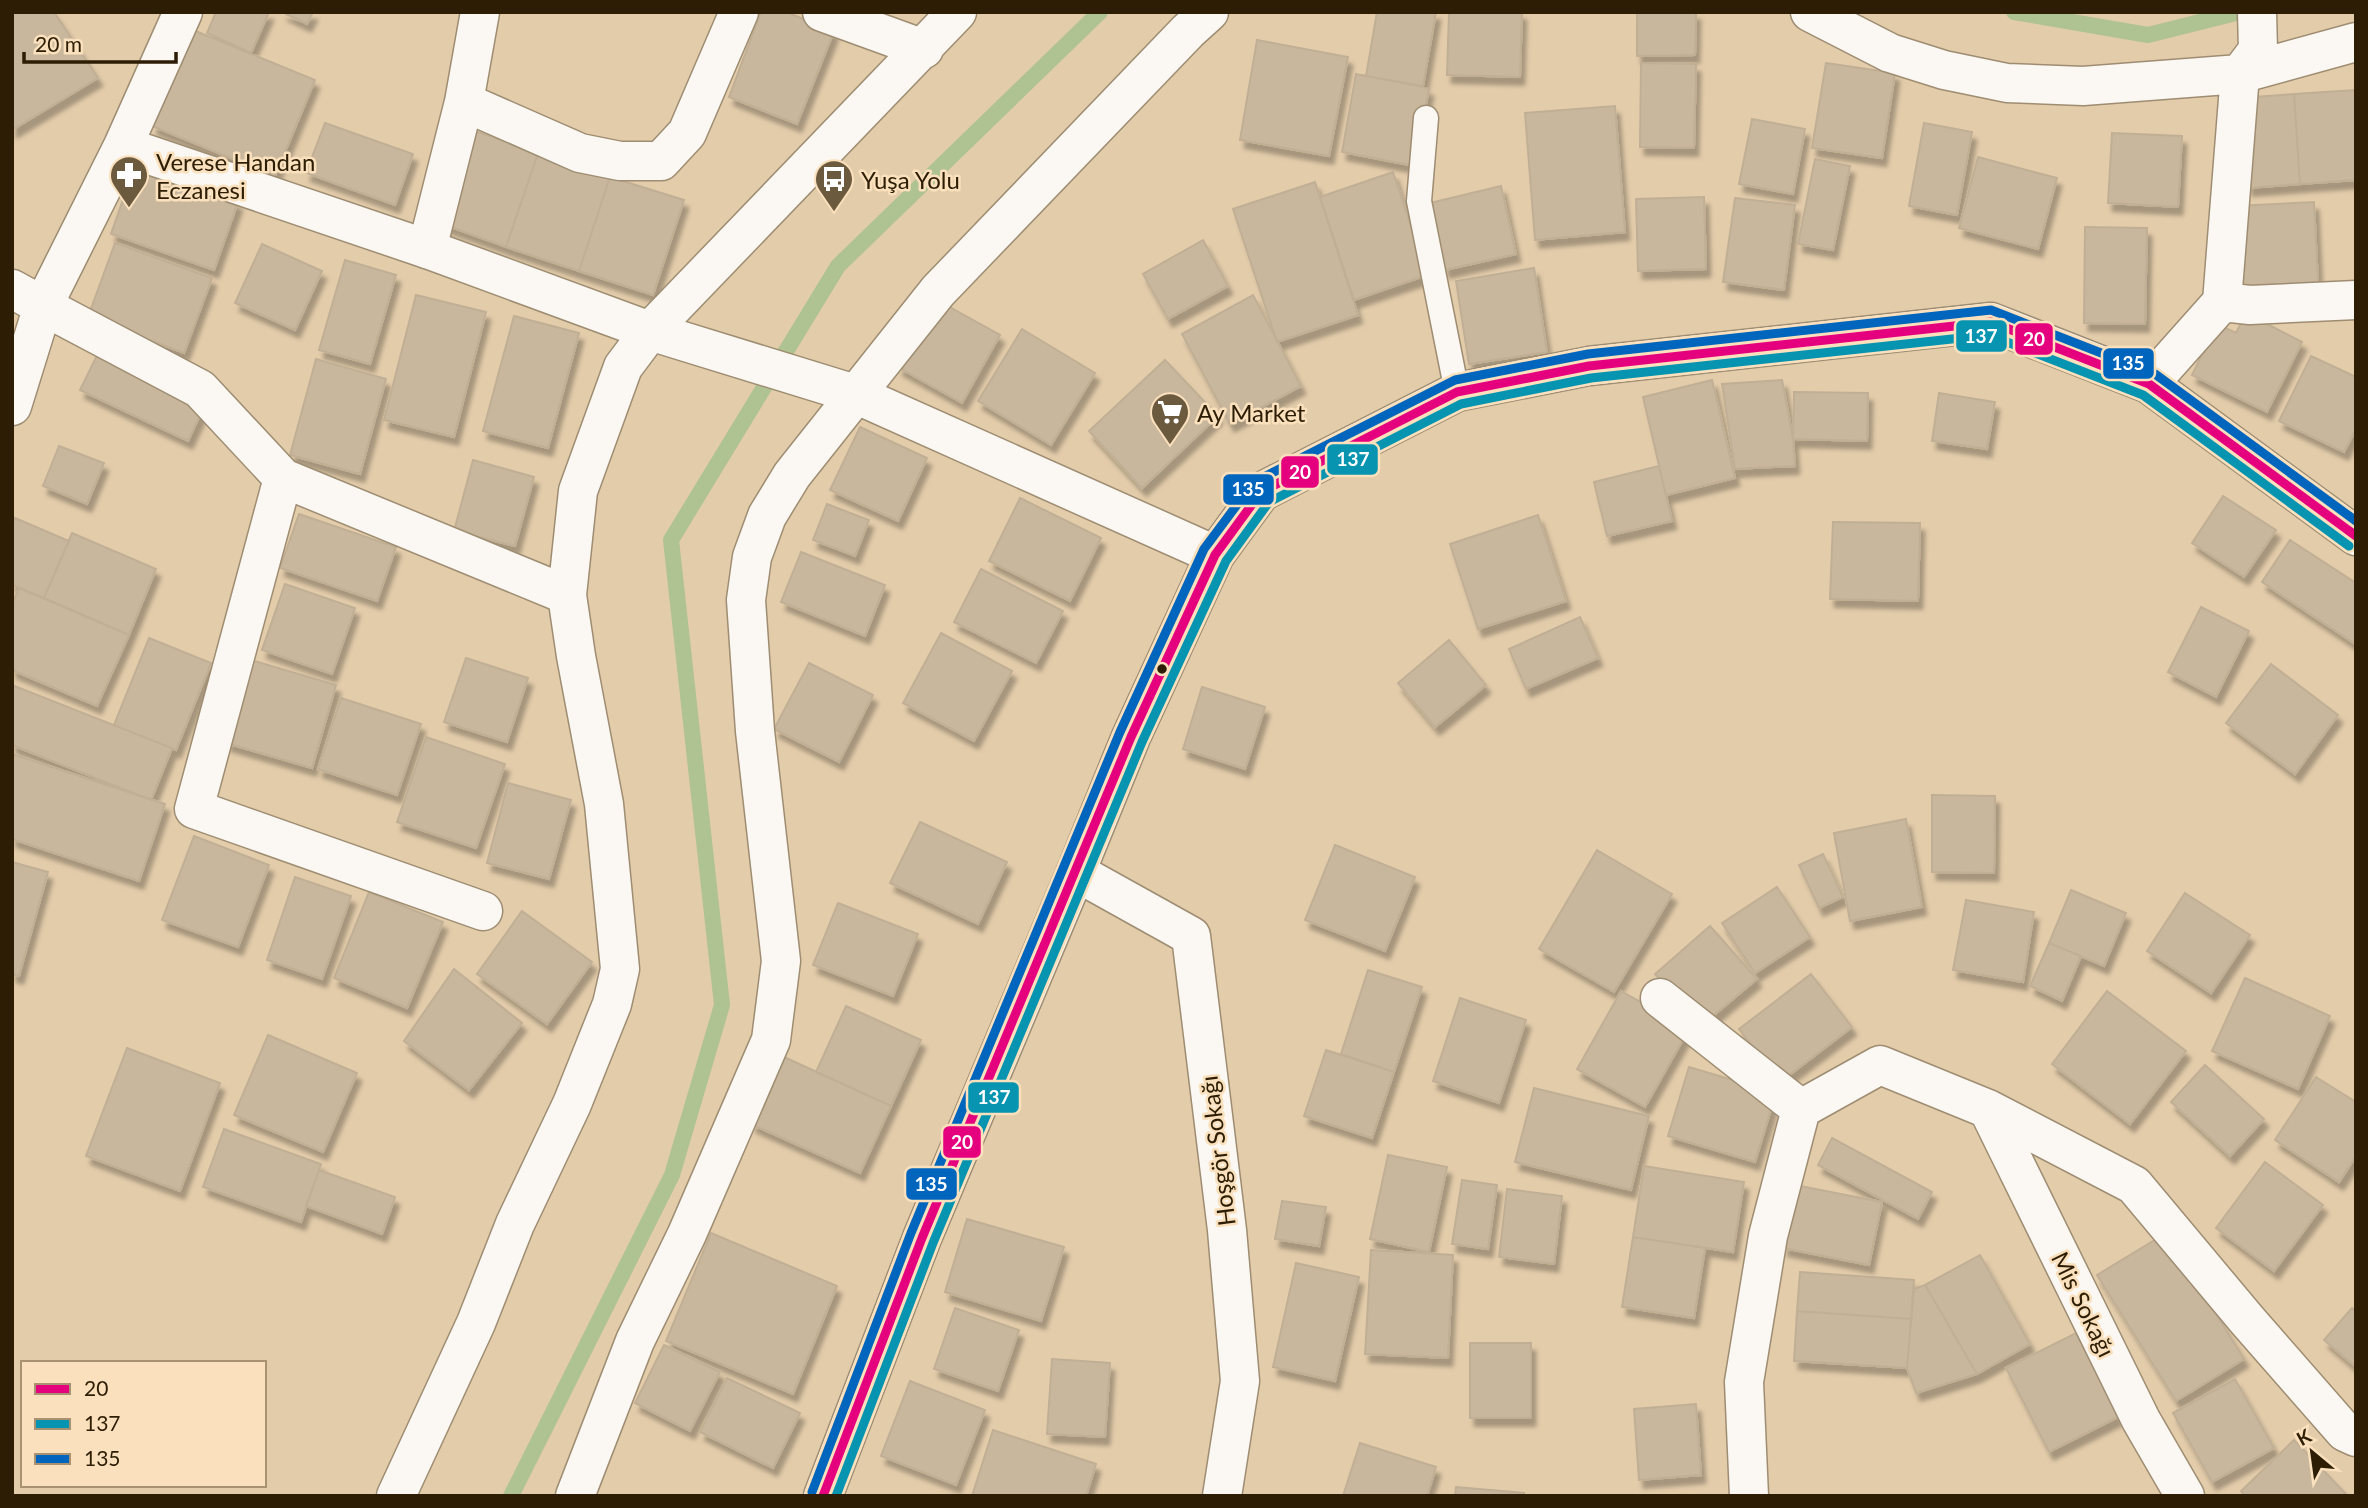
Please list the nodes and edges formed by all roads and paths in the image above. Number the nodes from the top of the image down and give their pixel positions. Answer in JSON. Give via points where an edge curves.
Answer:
{"nodes":[{"id":1,"x":183,"y":12,"type":"edge"},
{"id":2,"x":480,"y":12,"type":"edge"},
{"id":3,"x":739,"y":12,"type":"edge"},
{"id":4,"x":822,"y":12,"type":"edge"},
{"id":5,"x":957,"y":12,"type":"edge"},
{"id":6,"x":1209,"y":12,"type":"edge"},
{"id":7,"x":1810,"y":12,"type":"edge"},
{"id":8,"x":2257,"y":12,"type":"edge"},
{"id":9,"x":2356,"y":42,"type":"edge"},
{"id":10,"x":925,"y":48,"type":"junction"},
{"id":11,"x":2249,"y":62,"type":"junction"},
{"id":12,"x":464,"y":102,"type":"junction"},
{"id":13,"x":1426,"y":118,"type":"dead end"},
{"id":14,"x":123,"y":146,"type":"junction"},
{"id":15,"x":428,"y":249,"type":"junction"},
{"id":16,"x":28,"y":298,"type":"edge"},
{"id":17,"x":2356,"y":300,"type":"edge"},
{"id":18,"x":2222,"y":302,"type":"junction"},
{"id":19,"x":650,"y":331,"type":"junction"},
{"id":20,"x":2149,"y":384,"type":"junction"},
{"id":21,"x":841,"y":389,"type":"junction"},
{"id":22,"x":1457,"y":392,"type":"junction"},
{"id":23,"x":12,"y":407,"type":"edge"},
{"id":24,"x":283,"y":478,"type":"junction"},
{"id":25,"x":2356,"y":536,"type":"edge"},
{"id":26,"x":1214,"y":555,"type":"junction"},
{"id":27,"x":567,"y":594,"type":"junction"},
{"id":28,"x":1076,"y":872,"type":"junction"},
{"id":29,"x":483,"y":911,"type":"dead end"},
{"id":30,"x":1660,"y":998,"type":"dead end"},
{"id":31,"x":1801,"y":1109,"type":"junction"},
{"id":32,"x":1988,"y":1109,"type":"junction"},
{"id":33,"x":2356,"y":1437,"type":"edge"},
{"id":34,"x":396,"y":1496,"type":"edge"},
{"id":35,"x":575,"y":1496,"type":"edge"},
{"id":36,"x":823,"y":1496,"type":"edge"},
{"id":37,"x":1222,"y":1496,"type":"edge"},
{"id":38,"x":1749,"y":1496,"type":"edge"},
{"id":39,"x":2185,"y":1496,"type":"edge"}],
"edges":[{"from":1,"to":14,"type":"street"},
{"from":2,"to":12,"type":"street"},
{"from":3,"to":12,"type":"street","via":[[687,133],[661,160],[620,161],[580,153]]},
{"from":4,"to":10,"type":"street"},
{"from":5,"to":10,"type":"street"},
{"from":6,"to":21,"type":"street"},
{"from":7,"to":11,"type":"street","via":[[1890,53],[2007,83],[2083,86]]},
{"from":8,"to":11,"type":"street"},
{"from":9,"to":11,"type":"street"},
{"from":10,"to":19,"type":"street"},
{"from":11,"to":18,"type":"street"},
{"from":12,"to":15,"type":"street"},
{"from":13,"to":22,"type":"lane","via":[[1419,201]]},
{"from":14,"to":15,"type":"street"},
{"from":14,"to":16,"type":"street"},
{"from":15,"to":19,"type":"street"},
{"from":16,"to":23,"type":"street"},
{"from":16,"to":24,"type":"street","via":[[200,389]]},
{"from":17,"to":18,"type":"street"},
{"from":18,"to":20,"type":"street"},
{"from":19,"to":21,"type":"street"},
{"from":19,"to":27,"type":"street","via":[[623,367],[578,491]]},
{"from":20,"to":22,"type":"street","via":[[1991,323],[1589,366]]},
{"from":20,"to":25,"type":"street"},
{"from":21,"to":26,"type":"street"},
{"from":21,"to":35,"type":"street","via":[[767,516],[752,557],[746,600],[755,731],[781,961],[771,1040],[635,1341]]},
{"from":22,"to":26,"type":"street","via":[[1261,492]]},
{"from":24,"to":27,"type":"street"},
{"from":24,"to":29,"type":"street","via":[[194,809]]},
{"from":26,"to":28,"type":"street","via":[[1130,737]]},
{"from":27,"to":34,"type":"street","via":[[604,804],[620,969],[612,1004],[572,1104]]},
{"from":28,"to":36,"type":"street","via":[[922,1238]]},
{"from":28,"to":37,"type":"street","name":"Hoşgör Sokağı","via":[[1191,936],[1227,1230],[1240,1381]]},
{"from":30,"to":31,"type":"street"},
{"from":31,"to":32,"type":"street","via":[[1880,1065]]},
{"from":31,"to":38,"type":"street","via":[[1768,1236],[1744,1382]]},
{"from":32,"to":33,"type":"street","via":[[2134,1185],[2345,1432]]},
{"from":32,"to":39,"type":"street","name":"Mis Sokağı","via":[[2141,1420]]}]}
